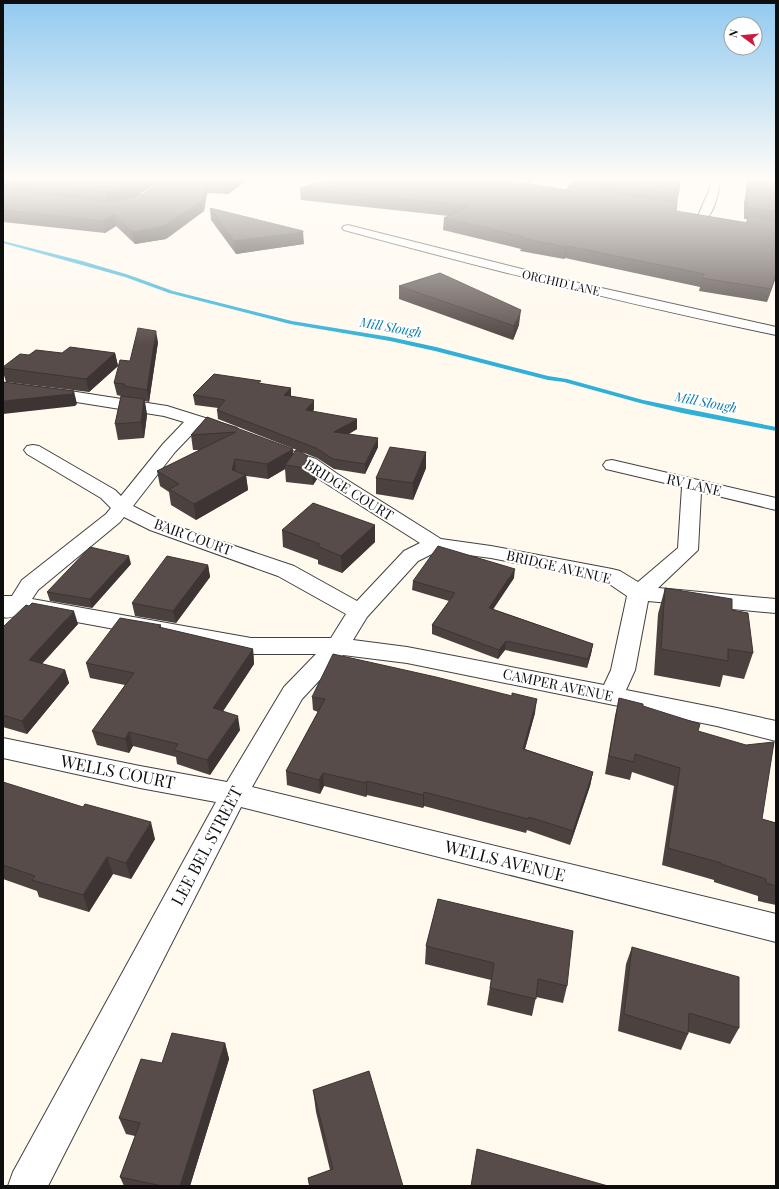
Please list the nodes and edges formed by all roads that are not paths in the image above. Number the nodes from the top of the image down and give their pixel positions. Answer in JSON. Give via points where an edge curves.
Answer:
{"nodes":[{"id":1,"x":369,"y":233,"type":"edge"},
{"id":2,"x":776,"y":331,"type":"edge"},
{"id":3,"x":3,"y":388,"type":"edge"},
{"id":4,"x":196,"y":420,"type":"junction"},
{"id":5,"x":245,"y":438,"type":"edge"},
{"id":6,"x":274,"y":449,"type":"edge"},
{"id":7,"x":33,"y":450,"type":"dead end"},
{"id":8,"x":612,"y":465,"type":"dead end"},
{"id":9,"x":692,"y":484,"type":"junction"},
{"id":10,"x":776,"y":504,"type":"edge"},
{"id":11,"x":120,"y":506,"type":"junction"},
{"id":12,"x":435,"y":544,"type":"junction"},
{"id":13,"x":639,"y":593,"type":"junction"},
{"id":14,"x":776,"y":606,"type":"edge"},
{"id":15,"x":8,"y":607,"type":"edge"},
{"id":16,"x":359,"y":612,"type":"junction"},
{"id":17,"x":338,"y":646,"type":"junction"},
{"id":18,"x":611,"y":696,"type":"junction"},
{"id":19,"x":776,"y":731,"type":"edge"},
{"id":20,"x":3,"y":748,"type":"edge"},
{"id":21,"x":234,"y":794,"type":"junction"},
{"id":22,"x":776,"y":928,"type":"edge"},
{"id":23,"x":27,"y":1186,"type":"edge"}],
"edges":[{"from":1,"to":2,"type":"street","name":"ORCHID LANE","via":[[635,301]]},
{"from":3,"to":4,"type":"street","via":[[167,411]]},
{"from":4,"to":5,"type":"street"},
{"from":4,"to":11,"type":"street"},
{"from":6,"to":12,"type":"street","name":"BRIDGE COURT","via":[[310,463]]},
{"from":7,"to":11,"type":"street","name":"BAIR COURT","via":[[108,494]]},
{"from":8,"to":9,"type":"street","name":"RV LANE"},
{"from":9,"to":10,"type":"street","name":"RV LANE"},
{"from":9,"to":13,"type":"street","via":[[688,550]]},
{"from":11,"to":15,"type":"street","via":[[113,518],[30,585]]},
{"from":11,"to":16,"type":"street","name":"BAIR COURT","via":[[157,526],[286,571]]},
{"from":12,"to":13,"type":"street","name":"BRIDGE AVENUE","via":[[492,552],[612,576]]},
{"from":12,"to":16,"type":"street","name":"LEE BEL STREET","via":[[411,556]]},
{"from":13,"to":14,"type":"street","name":"BRIDGE AVENUE"},
{"from":13,"to":18,"type":"street","via":[[623,670]]},
{"from":15,"to":17,"type":"street","name":"CAMPER AVENUE","via":[[251,646]]},
{"from":16,"to":17,"type":"street","name":"LEE BEL STREET"},
{"from":17,"to":18,"type":"street","name":"CAMPER AVENUE","via":[[407,655]]},
{"from":17,"to":21,"type":"street","name":"LEE BEL STREET","via":[[294,693]]},
{"from":18,"to":19,"type":"street","name":"CAMPER AVENUE"},
{"from":20,"to":21,"type":"street","name":"WELLS COURT"},
{"from":21,"to":22,"type":"street","name":"WELLS AVENUE"},
{"from":21,"to":23,"type":"street","name":"LEE BEL STREET"}]}
